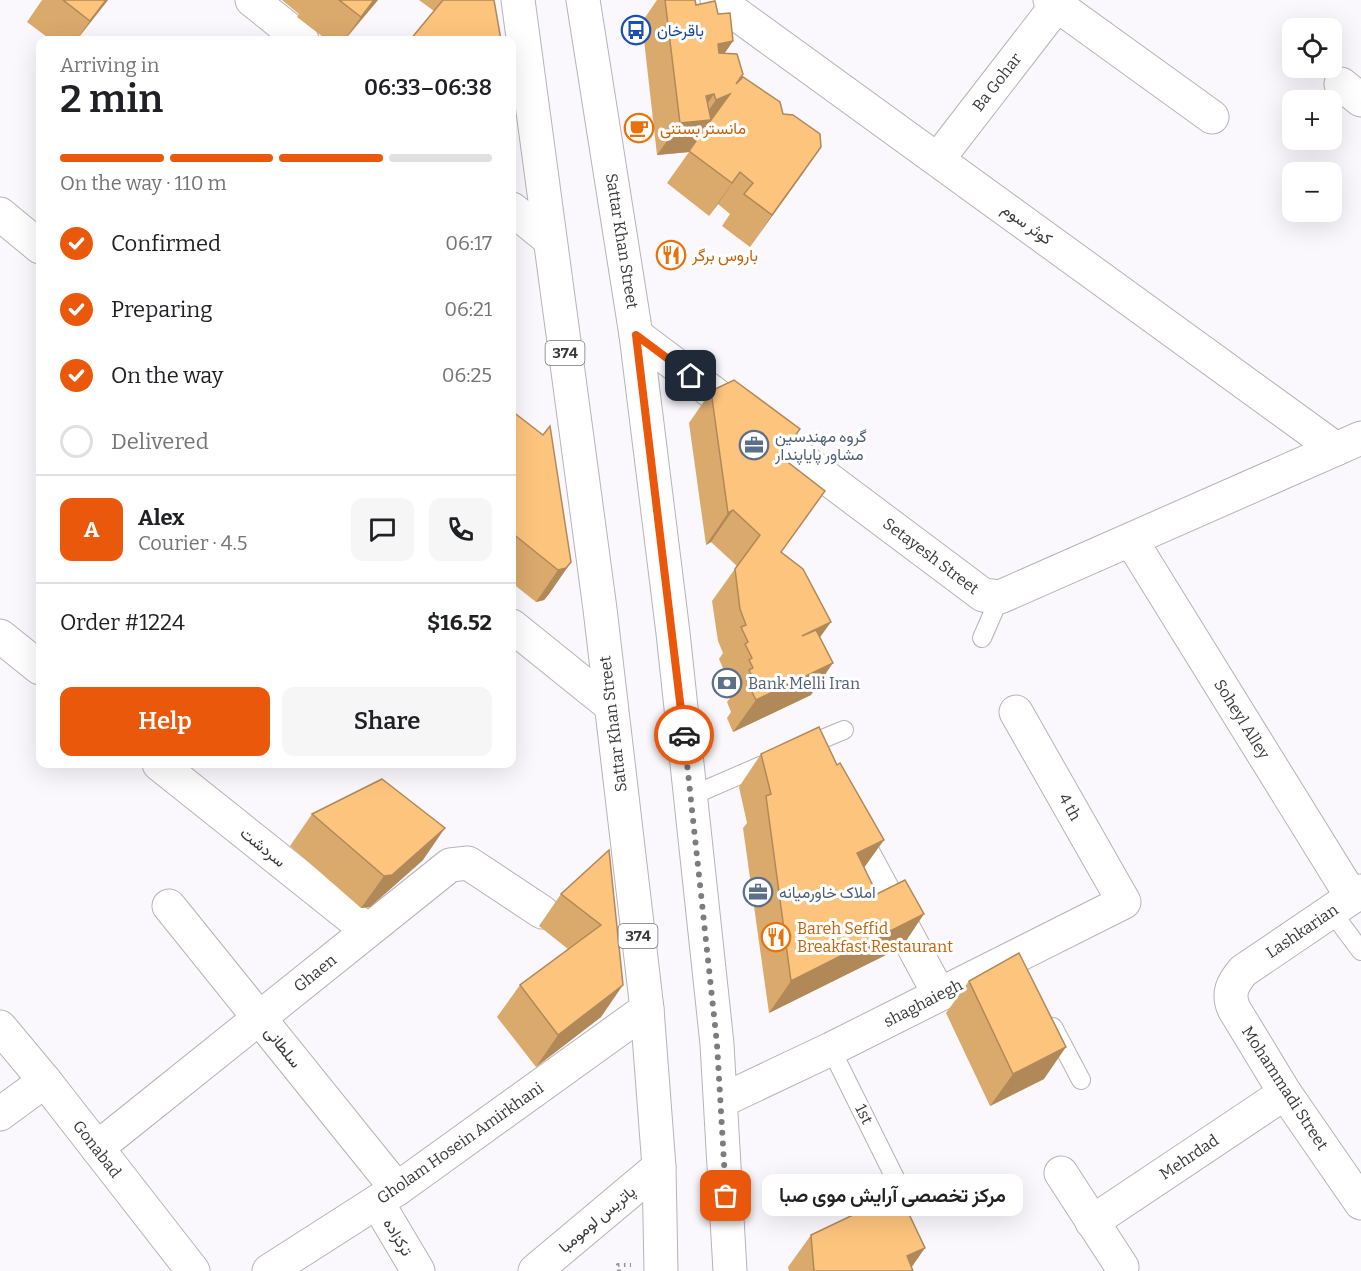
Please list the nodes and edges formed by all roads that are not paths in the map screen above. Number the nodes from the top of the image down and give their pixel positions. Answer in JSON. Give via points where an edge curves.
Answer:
{"nodes":[{"id":1,"x":252,"y":0,"type":"edge"},
{"id":2,"x":518,"y":0,"type":"edge"},
{"id":3,"x":584,"y":0,"type":"edge"},
{"id":4,"x":1054,"y":2,"type":"edge"},
{"id":5,"x":732,"y":4,"type":"edge"},
{"id":6,"x":297,"y":36,"type":"edge"},
{"id":7,"x":1212,"y":117,"type":"dead end"},
{"id":8,"x":938,"y":159,"type":"junction"},
{"id":9,"x":516,"y":212,"type":"edge"},
{"id":10,"x":0,"y":214,"type":"edge"},
{"id":11,"x":549,"y":239,"type":"junction"},
{"id":12,"x":36,"y":244,"type":"edge"},
{"id":13,"x":636,"y":335,"type":"junction"},
{"id":14,"x":1349,"y":444,"type":"edge"},
{"id":15,"x":1131,"y":540,"type":"junction"},
{"id":16,"x":1000,"y":597,"type":"junction"},
{"id":17,"x":516,"y":629,"type":"edge"},
{"id":18,"x":0,"y":636,"type":"edge"},
{"id":19,"x":982,"y":638,"type":"dead end"},
{"id":20,"x":36,"y":665,"type":"edge"},
{"id":21,"x":610,"y":705,"type":"junction"},
{"id":22,"x":1016,"y":712,"type":"dead end"},
{"id":23,"x":844,"y":730,"type":"dead end"},
{"id":24,"x":164,"y":768,"type":"edge"},
{"id":25,"x":691,"y":795,"type":"junction"},
{"id":26,"x":836,"y":802,"type":"edge"},
{"id":27,"x":1348,"y":900,"type":"edge"},
{"id":28,"x":1124,"y":902,"type":"joint"},
{"id":29,"x":169,"y":906,"type":"dead end"},
{"id":30,"x":542,"y":912,"type":"dead end"},
{"id":31,"x":367,"y":930,"type":"junction"},
{"id":32,"x":1361,"y":951,"type":"edge"},
{"id":33,"x":1243,"y":971,"type":"joint"},
{"id":34,"x":939,"y":994,"type":"junction"},
{"id":35,"x":1044,"y":1007,"type":"edge"},
{"id":36,"x":647,"y":1009,"type":"junction"},
{"id":37,"x":259,"y":1017,"type":"junction"},
{"id":38,"x":0,"y":1027,"type":"edge"},
{"id":39,"x":831,"y":1049,"type":"junction"},
{"id":40,"x":1081,"y":1080,"type":"dead end"},
{"id":41,"x":45,"y":1081,"type":"junction"},
{"id":42,"x":1286,"y":1093,"type":"junction"},
{"id":43,"x":721,"y":1101,"type":"junction"},
{"id":44,"x":0,"y":1114,"type":"edge"},
{"id":45,"x":97,"y":1148,"type":"junction"},
{"id":46,"x":659,"y":1167,"type":"junction"},
{"id":47,"x":1061,"y":1173,"type":"dead end"},
{"id":48,"x":896,"y":1180,"type":"dead end"},
{"id":49,"x":387,"y":1196,"type":"junction"},
{"id":50,"x":1361,"y":1203,"type":"edge"},
{"id":51,"x":1092,"y":1222,"type":"junction"},
{"id":52,"x":1122,"y":1267,"type":"dead end"},
{"id":53,"x":193,"y":1271,"type":"edge"},
{"id":54,"x":269,"y":1271,"type":"edge"},
{"id":55,"x":418,"y":1271,"type":"edge"},
{"id":56,"x":535,"y":1271,"type":"edge"},
{"id":57,"x":662,"y":1271,"type":"edge"},
{"id":58,"x":730,"y":1271,"type":"edge"}],
"edges":[{"from":1,"to":6,"type":"street"},
{"from":2,"to":11,"type":"street","name":"Sattar Khan Street","number":"374"},
{"from":3,"to":13,"type":"street","name":"Sattar Khan Street"},
{"from":4,"to":7,"type":"street","name":"Ba Gohar"},
{"from":4,"to":8,"type":"street","name":"Ba Gohar"},
{"from":5,"to":8,"type":"street","name":"کوثر سوم"},
{"from":8,"to":14,"type":"street","name":"کوثر سوم"},
{"from":9,"to":11,"type":"street"},
{"from":10,"to":12,"type":"street"},
{"from":11,"to":21,"type":"street","name":"Sattar Khan Street","number":"374"},
{"from":13,"to":16,"type":"street","name":"Setayesh Street","via":[[983,595]]},
{"from":13,"to":25,"type":"street","name":"Sattar Khan Street"},
{"from":14,"to":15,"type":"street","name":"Setayesh Street"},
{"from":15,"to":16,"type":"street","name":"Setayesh Street"},
{"from":15,"to":27,"type":"street","name":"Soheyl Alley"},
{"from":16,"to":19,"type":"lane"},
{"from":17,"to":21,"type":"street"},
{"from":18,"to":20,"type":"street"},
{"from":21,"to":36,"type":"street","name":"Sattar Khan Street","number":"374"},
{"from":22,"to":28,"type":"street","name":"4 th"},
{"from":23,"to":25,"type":"lane"},
{"from":24,"to":31,"type":"street","name":"سردشت"},
{"from":25,"to":43,"type":"street","name":"Sattar Khan Street"},
{"from":26,"to":34,"type":"street"},
{"from":27,"to":32,"type":"lane"},
{"from":27,"to":33,"type":"street","name":"Lashkarian"},
{"from":28,"to":34,"type":"street","name":"shaghaiegh","via":[[1023,966]]},
{"from":29,"to":37,"type":"street","name":"سلطانی"},
{"from":30,"to":31,"type":"street","name":"Ghaen","via":[[468,863],[458,863],[450,865]]},
{"from":31,"to":37,"type":"street","name":"Ghaen"},
{"from":33,"to":42,"type":"street","name":"Mohammadi Street","via":[[1230,991],[1231,1001]]},
{"from":34,"to":39,"type":"street","name":"shaghaiegh"},
{"from":35,"to":40,"type":"lane"},
{"from":36,"to":46,"type":"street","name":"Sattar Khan Street","number":"374"},
{"from":36,"to":49,"type":"street","name":"Gholam Hosein Amirkhani"},
{"from":37,"to":45,"type":"street","name":"Ghaen"},
{"from":37,"to":49,"type":"street","name":"سلطانی"},
{"from":38,"to":41,"type":"street","name":"Gonabad"},
{"from":39,"to":43,"type":"street","name":"shaghaiegh"},
{"from":39,"to":48,"type":"lane","name":"1st"},
{"from":41,"to":44,"type":"street"},
{"from":41,"to":45,"type":"street","name":"Gonabad"},
{"from":42,"to":50,"type":"street","name":"Mohammadi Street"},
{"from":42,"to":51,"type":"street","name":"Mehrdad"},
{"from":43,"to":58,"type":"street","name":"Sattar Khan Street"},
{"from":45,"to":53,"type":"street","name":"Gonabad"},
{"from":46,"to":56,"type":"street","name":"پاتریس لومومبا"},
{"from":46,"to":57,"type":"street","name":"Sattar Khan Street","number":"374"},
{"from":47,"to":51,"type":"street"},
{"from":49,"to":54,"type":"street","name":"Gholam Hosein Amirkhani"},
{"from":49,"to":55,"type":"street","name":"ترکزاده"},
{"from":51,"to":52,"type":"street"}]}
